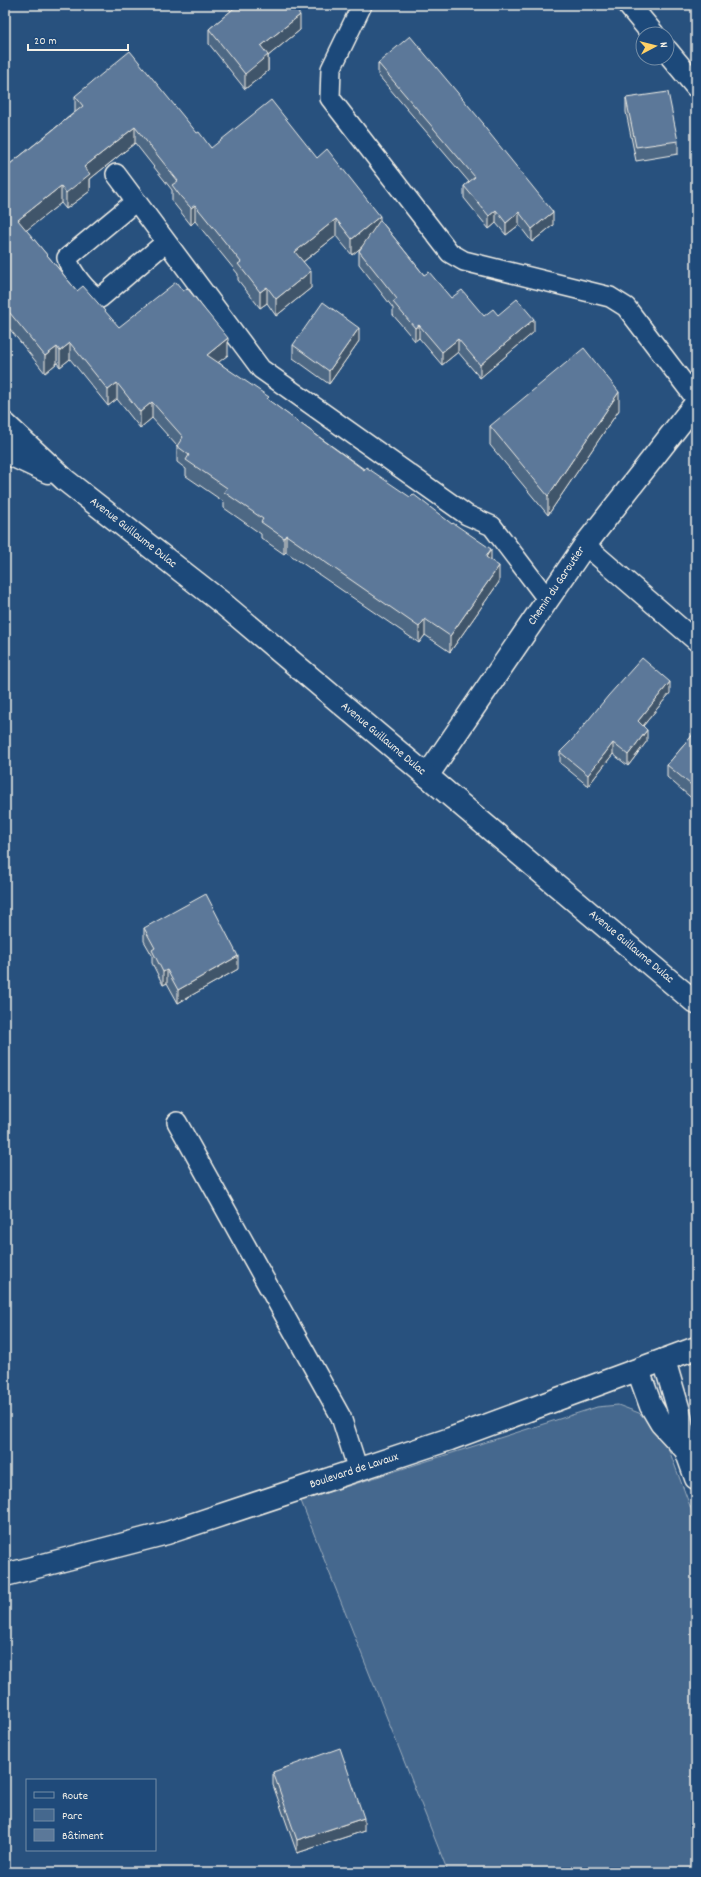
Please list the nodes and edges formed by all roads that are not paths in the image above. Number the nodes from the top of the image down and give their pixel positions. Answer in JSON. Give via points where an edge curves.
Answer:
{"nodes":[{"id":1,"x":362,"y":5,"type":"edge"},
{"id":2,"x":629,"y":5,"type":"edge"},
{"id":3,"x":646,"y":26,"type":"edge"},
{"id":4,"x":675,"y":61,"type":"edge"},
{"id":5,"x":696,"y":86,"type":"edge"},
{"id":6,"x":116,"y":174,"type":"dead end"},
{"id":7,"x":136,"y":201,"type":"junction"},
{"id":8,"x":166,"y":242,"type":"junction"},
{"id":9,"x":696,"y":399,"type":"edge"},
{"id":10,"x":696,"y":403,"type":"edge"},
{"id":11,"x":5,"y":424,"type":"edge"},
{"id":12,"x":5,"y":452,"type":"edge"},
{"id":13,"x":66,"y":480,"type":"junction"},
{"id":14,"x":585,"y":545,"type":"junction"},
{"id":15,"x":548,"y":600,"type":"junction"},
{"id":16,"x":696,"y":641,"type":"edge"},
{"id":17,"x":427,"y":776,"type":"junction"},
{"id":18,"x":696,"y":1002,"type":"edge"},
{"id":19,"x":177,"y":1122,"type":"dead end"},
{"id":20,"x":696,"y":1348,"type":"edge"},
{"id":21,"x":664,"y":1360,"type":"junction"},
{"id":22,"x":638,"y":1370,"type":"junction"},
{"id":23,"x":686,"y":1450,"type":"junction"},
{"id":24,"x":358,"y":1470,"type":"junction"},
{"id":25,"x":696,"y":1478,"type":"edge"},
{"id":26,"x":5,"y":1575,"type":"edge"}],
"edges":[{"from":1,"to":9,"type":"lane","via":[[331,69],[330,98],[450,253],[464,262],[610,297],[626,307]]},
{"from":2,"to":3,"type":"street"},
{"from":4,"to":5,"type":"street"},
{"from":6,"to":7,"type":"lane"},
{"from":7,"to":8,"type":"lane"},
{"from":7,"to":8,"type":"lane","via":[[67,258],[69,266],[93,296],[100,298]]},
{"from":8,"to":15,"type":"lane","via":[[261,368],[467,515],[492,526]]},
{"from":10,"to":14,"type":"street","name":"Chemin du Garoutier"},
{"from":11,"to":13,"type":"street"},
{"from":12,"to":13,"type":"street"},
{"from":13,"to":17,"type":"street","name":"Avenue Guillaume Dulac","via":[[221,602]]},
{"from":14,"to":15,"type":"street","name":"Chemin du Garoutier"},
{"from":14,"to":16,"type":"lane"},
{"from":15,"to":17,"type":"street","name":"Chemin du Garoutier"},
{"from":17,"to":18,"type":"street","name":"Avenue Guillaume Dulac"},
{"from":19,"to":24,"type":"lane","via":[[341,1417]]},
{"from":20,"to":21,"type":"street","name":"Boulevard de Lavaux"},
{"from":21,"to":22,"type":"street","name":"Boulevard de Lavaux"},
{"from":21,"to":23,"type":"street","via":[[679,1410]]},
{"from":22,"to":23,"type":"street","via":[[651,1406],[661,1423]]},
{"from":22,"to":24,"type":"street","name":"Boulevard de Lavaux"},
{"from":23,"to":25,"type":"street"},
{"from":24,"to":26,"type":"street","name":"Boulevard de Lavaux","via":[[167,1533]]}]}
